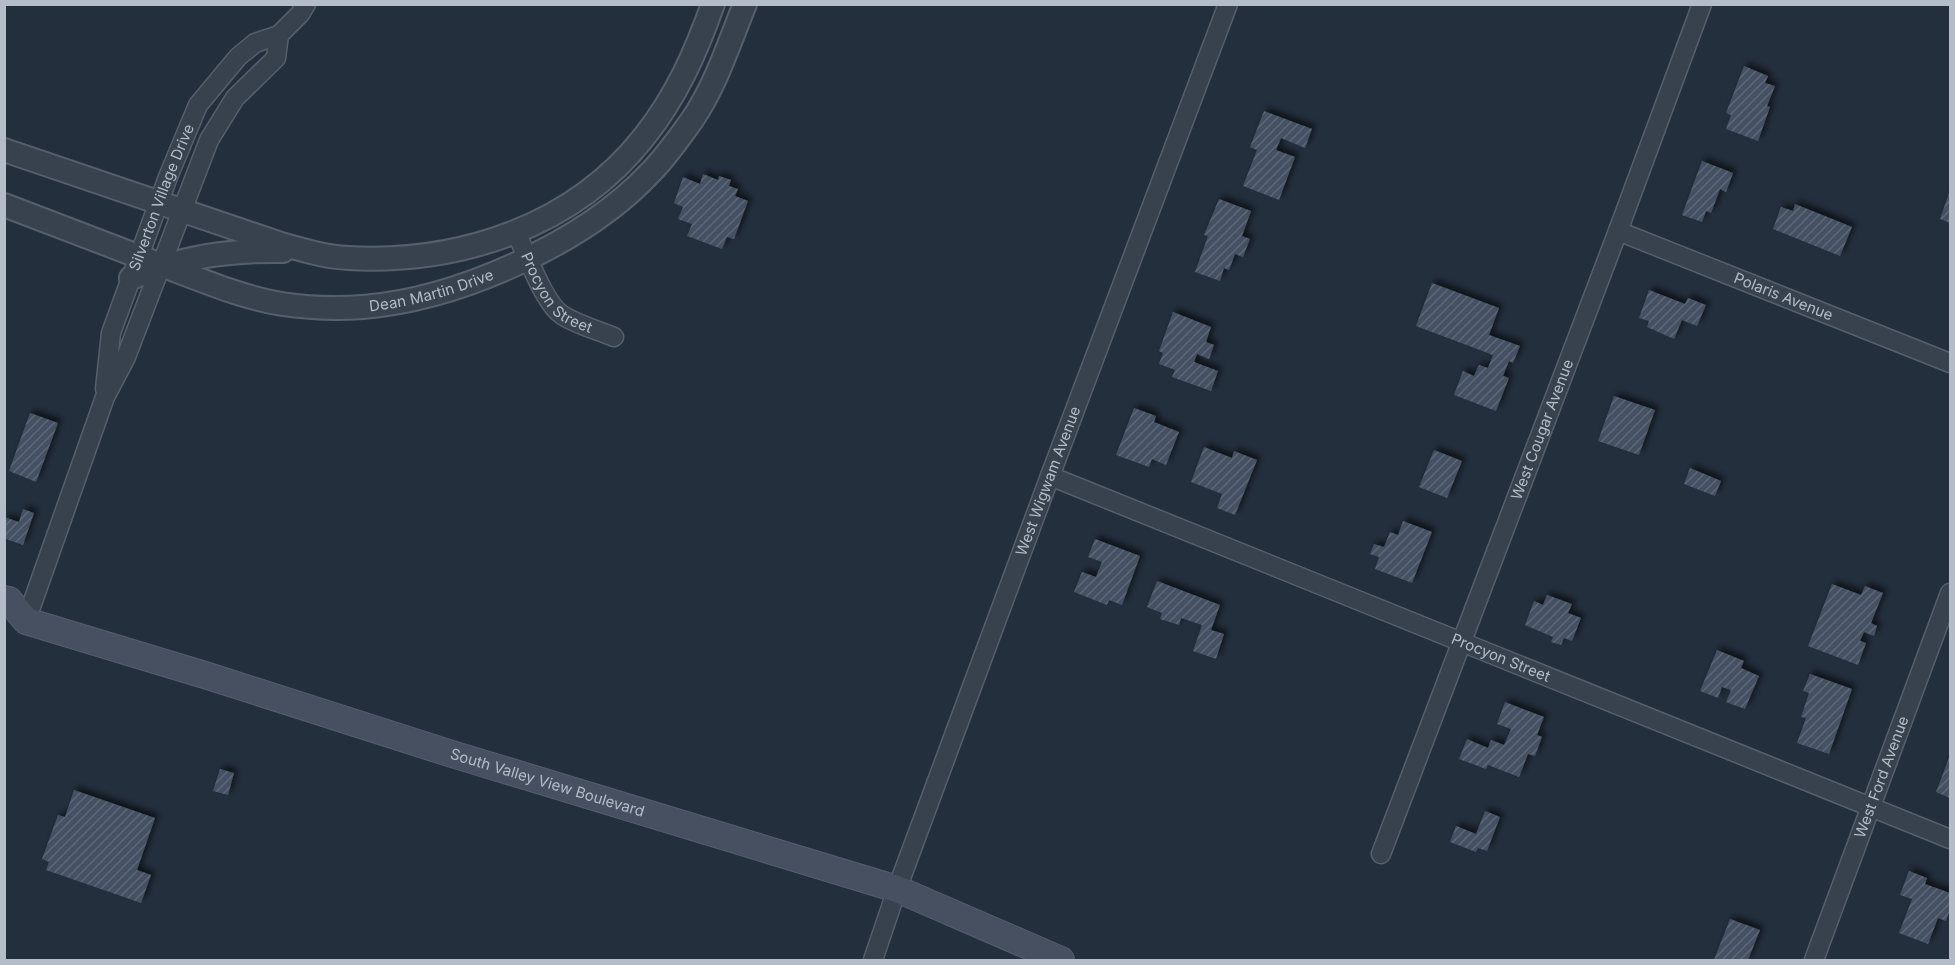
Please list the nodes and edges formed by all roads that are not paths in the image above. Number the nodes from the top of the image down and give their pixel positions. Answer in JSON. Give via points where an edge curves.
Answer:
{"nodes":[{"id":1,"x":306,"y":4,"type":"edge"},
{"id":2,"x":713,"y":4,"type":"edge"},
{"id":3,"x":745,"y":4,"type":"edge"},
{"id":4,"x":1228,"y":4,"type":"edge"},
{"id":5,"x":1702,"y":4,"type":"edge"},
{"id":6,"x":702,"y":34,"type":"junction"},
{"id":7,"x":279,"y":35,"type":"junction"},
{"id":8,"x":674,"y":145,"type":"junction"},
{"id":9,"x":4,"y":150,"type":"edge"},
{"id":10,"x":159,"y":201,"type":"junction"},
{"id":11,"x":4,"y":206,"type":"edge"},
{"id":12,"x":183,"y":210,"type":"junction"},
{"id":13,"x":1618,"y":231,"type":"junction"},
{"id":14,"x":516,"y":233,"type":"junction"},
{"id":15,"x":312,"y":252,"type":"junction"},
{"id":16,"x":138,"y":256,"type":"junction"},
{"id":17,"x":528,"y":257,"type":"junction"},
{"id":18,"x":162,"y":265,"type":"junction"},
{"id":19,"x":131,"y":278,"type":"junction"},
{"id":20,"x":614,"y":337,"type":"dead end"},
{"id":21,"x":1950,"y":363,"type":"edge"},
{"id":22,"x":105,"y":397,"type":"junction"},
{"id":23,"x":1050,"y":476,"type":"junction"},
{"id":24,"x":1950,"y":593,"type":"edge"},
{"id":25,"x":4,"y":599,"type":"edge"},
{"id":26,"x":15,"y":626,"type":"edge"},
{"id":27,"x":1461,"y":644,"type":"junction"},
{"id":28,"x":1871,"y":807,"type":"junction"},
{"id":29,"x":1950,"y":839,"type":"edge"},
{"id":30,"x":1381,"y":854,"type":"dead end"},
{"id":31,"x":897,"y":889,"type":"junction"},
{"id":32,"x":873,"y":960,"type":"edge"},
{"id":33,"x":1061,"y":960,"type":"edge"},
{"id":34,"x":1815,"y":960,"type":"edge"}],
"edges":[{"from":1,"to":7,"type":"street","name":"Silverton Village Drive"},
{"from":2,"to":6,"type":"street","name":"Dean Martin Drive"},
{"from":3,"to":8,"type":"street","name":"Dean Martin Drive","via":[[710,90]]},
{"from":4,"to":23,"type":"street","name":"West Wigwam Avenue"},
{"from":5,"to":13,"type":"street","name":"West Cougar Avenue"},
{"from":6,"to":8,"type":"street","via":[[698,77],[666,131],[665,138]]},
{"from":6,"to":14,"type":"street","name":"Dean Martin Drive","via":[[678,87],[642,139],[592,189]]},
{"from":7,"to":10,"type":"street","name":"Silverton Village Drive","via":[[255,43],[238,57],[198,105]]},
{"from":7,"to":12,"type":"street","name":"Silverton Village Drive","via":[[276,58],[235,98],[209,140]]},
{"from":8,"to":17,"type":"street","name":"Dean Martin Drive","via":[[650,174],[593,222]]},
{"from":9,"to":10,"type":"street","name":"Dean Martin Drive"},
{"from":10,"to":12,"type":"street","name":"Dean Martin Drive"},
{"from":10,"to":16,"type":"street","name":"Silverton Village Drive"},
{"from":11,"to":16,"type":"street","name":"Dean Martin Drive"},
{"from":12,"to":15,"type":"street","name":"Dean Martin Drive"},
{"from":12,"to":18,"type":"street","name":"Silverton Village Drive"},
{"from":13,"to":21,"type":"street","name":"Polaris Avenue"},
{"from":13,"to":27,"type":"street","name":"West Cougar Avenue"},
{"from":14,"to":15,"type":"street","name":"Dean Martin Drive","via":[[481,245],[403,259],[346,258]]},
{"from":14,"to":17,"type":"street","name":"Procyon Street"},
{"from":15,"to":18,"type":"street","via":[[238,252]]},
{"from":16,"to":18,"type":"street","name":"Dean Martin Drive"},
{"from":16,"to":19,"type":"street","name":"Silverton Village Drive"},
{"from":17,"to":18,"type":"street","name":"Dean Martin Drive","via":[[430,295],[363,307],[320,308],[248,295]]},
{"from":17,"to":20,"type":"street","name":"Procyon Street","via":[[547,299],[560,314]]},
{"from":18,"to":19,"type":"street"},
{"from":18,"to":22,"type":"street","name":"Silverton Village Drive","via":[[126,357]]},
{"from":19,"to":22,"type":"street","name":"Silverton Village Drive","via":[[111,333]]},
{"from":22,"to":26,"type":"street","name":"Silverton Village Drive"},
{"from":23,"to":27,"type":"street","name":"Procyon Street"},
{"from":23,"to":31,"type":"street","name":"West Wigwam Avenue"},
{"from":24,"to":28,"type":"street","name":"West Ford Avenue"},
{"from":25,"to":26,"type":"main road","via":[[9,600]]},
{"from":26,"to":31,"type":"main road","name":"South Valley View Boulevard","via":[[208,676]]},
{"from":27,"to":28,"type":"street","name":"Procyon Street"},
{"from":27,"to":30,"type":"street","name":"West Cougar Avenue"},
{"from":28,"to":29,"type":"street","name":"Procyon Street"},
{"from":28,"to":34,"type":"street","name":"West Ford Avenue"},
{"from":31,"to":32,"type":"street","name":"West Wigwam Avenue"},
{"from":31,"to":33,"type":"main road","name":"South Valley View Boulevard"}]}
